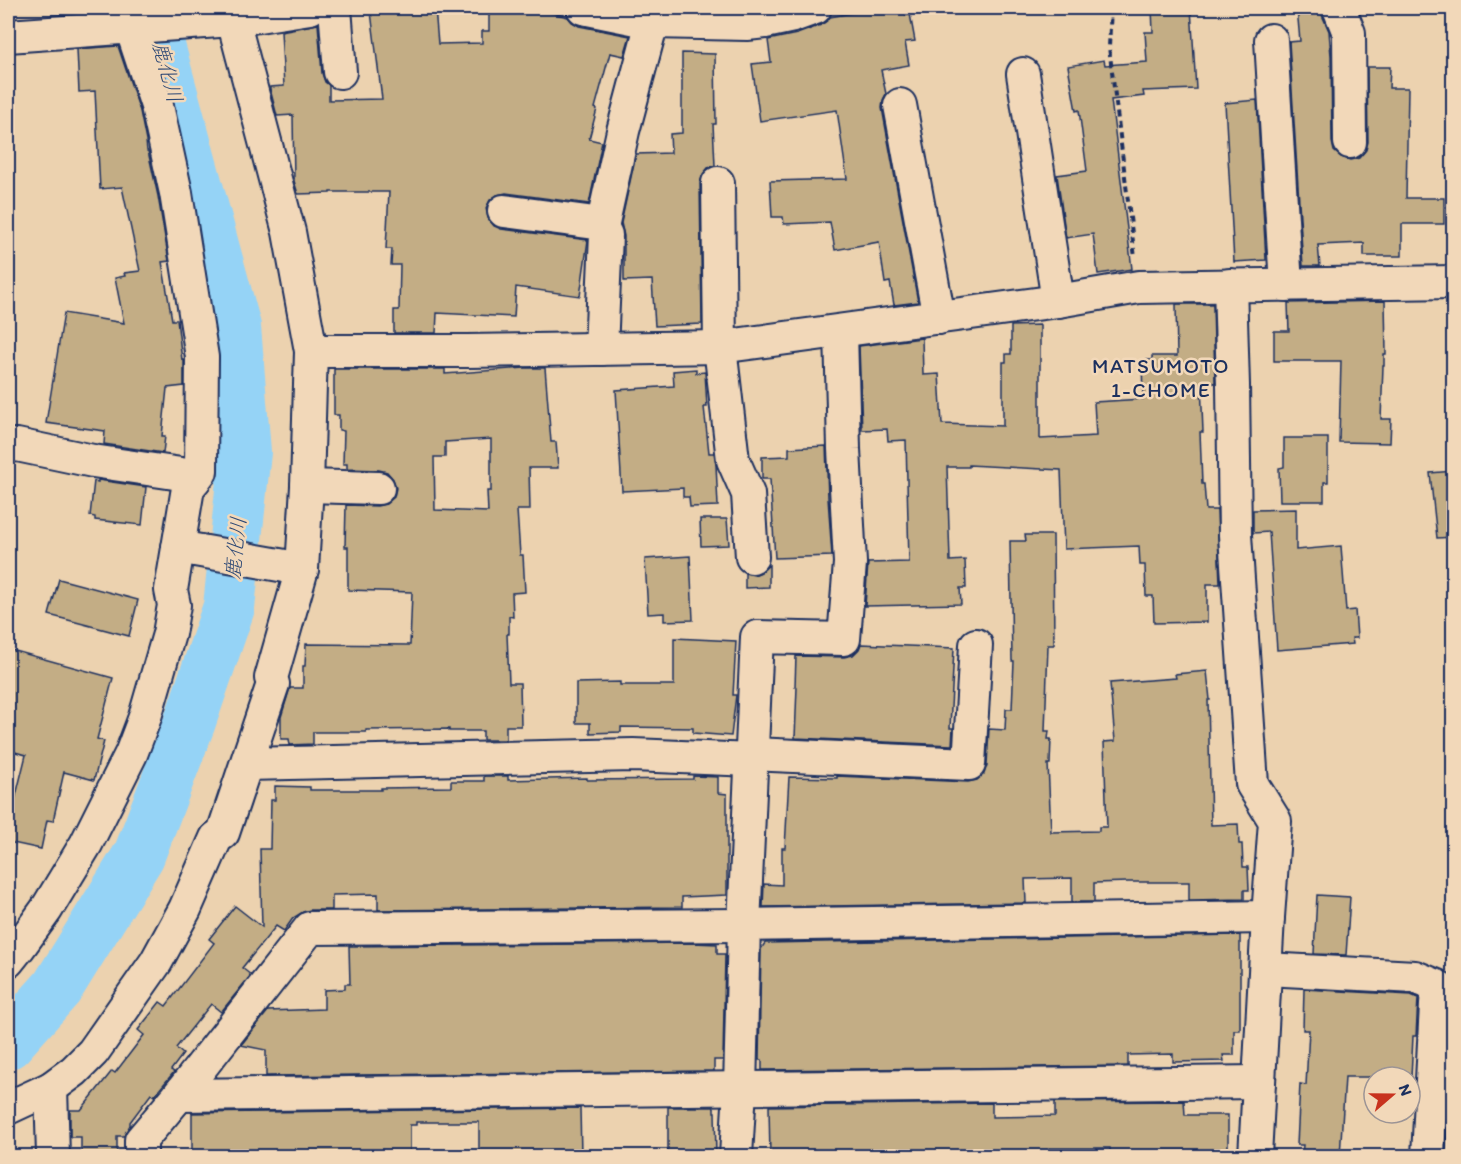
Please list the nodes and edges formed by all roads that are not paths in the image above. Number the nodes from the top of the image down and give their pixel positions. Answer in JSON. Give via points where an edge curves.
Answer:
{"nodes":[{"id":1,"x":310,"y":8,"type":"edge"},
{"id":2,"x":335,"y":8,"type":"edge"},
{"id":3,"x":583,"y":8,"type":"edge"},
{"id":4,"x":815,"y":8,"type":"edge"},
{"id":5,"x":1339,"y":8,"type":"edge"},
{"id":6,"x":233,"y":20,"type":"junction"},
{"id":7,"x":652,"y":22,"type":"junction"},
{"id":8,"x":131,"y":27,"type":"junction"},
{"id":9,"x":8,"y":36,"type":"edge"},
{"id":10,"x":1271,"y":40,"type":"dead end"},
{"id":11,"x":340,"y":72,"type":"dead end"},
{"id":12,"x":1023,"y":74,"type":"dead end"},
{"id":13,"x":900,"y":105,"type":"dead end"},
{"id":14,"x":1350,"y":142,"type":"dead end"},
{"id":15,"x":717,"y":183,"type":"dead end"},
{"id":16,"x":504,"y":211,"type":"dead end"},
{"id":17,"x":602,"y":227,"type":"junction"},
{"id":18,"x":1454,"y":282,"type":"edge"},
{"id":19,"x":1230,"y":285,"type":"junction"},
{"id":20,"x":1286,"y":285,"type":"junction"},
{"id":21,"x":1058,"y":301,"type":"junction"},
{"id":22,"x":939,"y":318,"type":"junction"},
{"id":23,"x":840,"y":331,"type":"junction"},
{"id":24,"x":720,"y":347,"type":"junction"},
{"id":25,"x":601,"y":349,"type":"junction"},
{"id":26,"x":311,"y":351,"type":"junction"},
{"id":27,"x":8,"y":446,"type":"edge"},
{"id":28,"x":195,"y":478,"type":"junction"},
{"id":29,"x":307,"y":486,"type":"junction"},
{"id":30,"x":378,"y":488,"type":"dead end"},
{"id":31,"x":178,"y":546,"type":"junction"},
{"id":32,"x":752,"y":557,"type":"dead end"},
{"id":33,"x":302,"y":569,"type":"junction"},
{"id":34,"x":976,"y":645,"type":"dead end"},
{"id":35,"x":752,"y":757,"type":"junction"},
{"id":36,"x":247,"y":764,"type":"junction"},
{"id":37,"x":1268,"y":917,"type":"junction"},
{"id":38,"x":744,"y":925,"type":"junction"},
{"id":39,"x":8,"y":960,"type":"edge"},
{"id":40,"x":1266,"y":969,"type":"junction"},
{"id":41,"x":1259,"y":1082,"type":"junction"},
{"id":42,"x":51,"y":1088,"type":"junction"},
{"id":43,"x":740,"y":1089,"type":"junction"},
{"id":44,"x":179,"y":1095,"type":"junction"},
{"id":45,"x":8,"y":1108,"type":"edge"},
{"id":46,"x":53,"y":1156,"type":"edge"},
{"id":47,"x":141,"y":1156,"type":"edge"},
{"id":48,"x":736,"y":1156,"type":"edge"},
{"id":49,"x":1255,"y":1156,"type":"edge"},
{"id":50,"x":1428,"y":1156,"type":"edge"}],
"edges":[{"from":1,"to":6,"type":"street"},
{"from":2,"to":11,"type":"street"},
{"from":3,"to":7,"type":"street"},
{"from":4,"to":7,"type":"street","via":[[765,22]]},
{"from":5,"to":14,"type":"street","via":[[1349,33]]},
{"from":6,"to":8,"type":"street"},
{"from":6,"to":26,"type":"street","via":[[289,232]]},
{"from":7,"to":17,"type":"street","via":[[622,131]]},
{"from":8,"to":9,"type":"street"},
{"from":8,"to":28,"type":"street","via":[[157,106],[176,193],[202,357],[201,471]]},
{"from":10,"to":20,"type":"street"},
{"from":12,"to":21,"type":"street"},
{"from":13,"to":22,"type":"street"},
{"from":15,"to":24,"type":"street"},
{"from":16,"to":17,"type":"street"},
{"from":17,"to":25,"type":"street","via":[[606,235]]},
{"from":18,"to":20,"type":"street"},
{"from":19,"to":20,"type":"street"},
{"from":19,"to":21,"type":"street","via":[[1139,287]]},
{"from":19,"to":37,"type":"street","via":[[1235,535],[1252,784],[1275,821]]},
{"from":21,"to":22,"type":"street"},
{"from":22,"to":23,"type":"street"},
{"from":23,"to":24,"type":"street"},
{"from":23,"to":35,"type":"street","via":[[850,563],[844,639],[758,637]]},
{"from":24,"to":25,"type":"street"},
{"from":24,"to":32,"type":"street","via":[[733,460],[748,494]]},
{"from":25,"to":26,"type":"street"},
{"from":26,"to":29,"type":"street"},
{"from":27,"to":28,"type":"street"},
{"from":28,"to":31,"type":"street","via":[[188,488]]},
{"from":29,"to":30,"type":"street"},
{"from":29,"to":33,"type":"street"},
{"from":31,"to":33,"type":"street"},
{"from":31,"to":39,"type":"street","via":[[169,634],[146,717],[131,754],[86,844],[46,910]]},
{"from":33,"to":36,"type":"street","via":[[271,678],[273,684]]},
{"from":34,"to":35,"type":"street","via":[[969,764]]},
{"from":35,"to":36,"type":"street","via":[[633,755]]},
{"from":35,"to":38,"type":"street"},
{"from":36,"to":42,"type":"street","via":[[223,833],[216,838],[185,909],[156,962],[93,1052]]},
{"from":37,"to":38,"type":"street"},
{"from":37,"to":40,"type":"street"},
{"from":38,"to":43,"type":"street"},
{"from":38,"to":44,"type":"street","via":[[310,928]]},
{"from":40,"to":41,"type":"street"},
{"from":40,"to":50,"type":"street","via":[[1415,977],[1437,986]]},
{"from":41,"to":43,"type":"street"},
{"from":41,"to":49,"type":"street"},
{"from":42,"to":45,"type":"street"},
{"from":42,"to":46,"type":"street"},
{"from":43,"to":44,"type":"street"},
{"from":43,"to":48,"type":"street"},
{"from":44,"to":47,"type":"street","via":[[141,1140]]}]}
